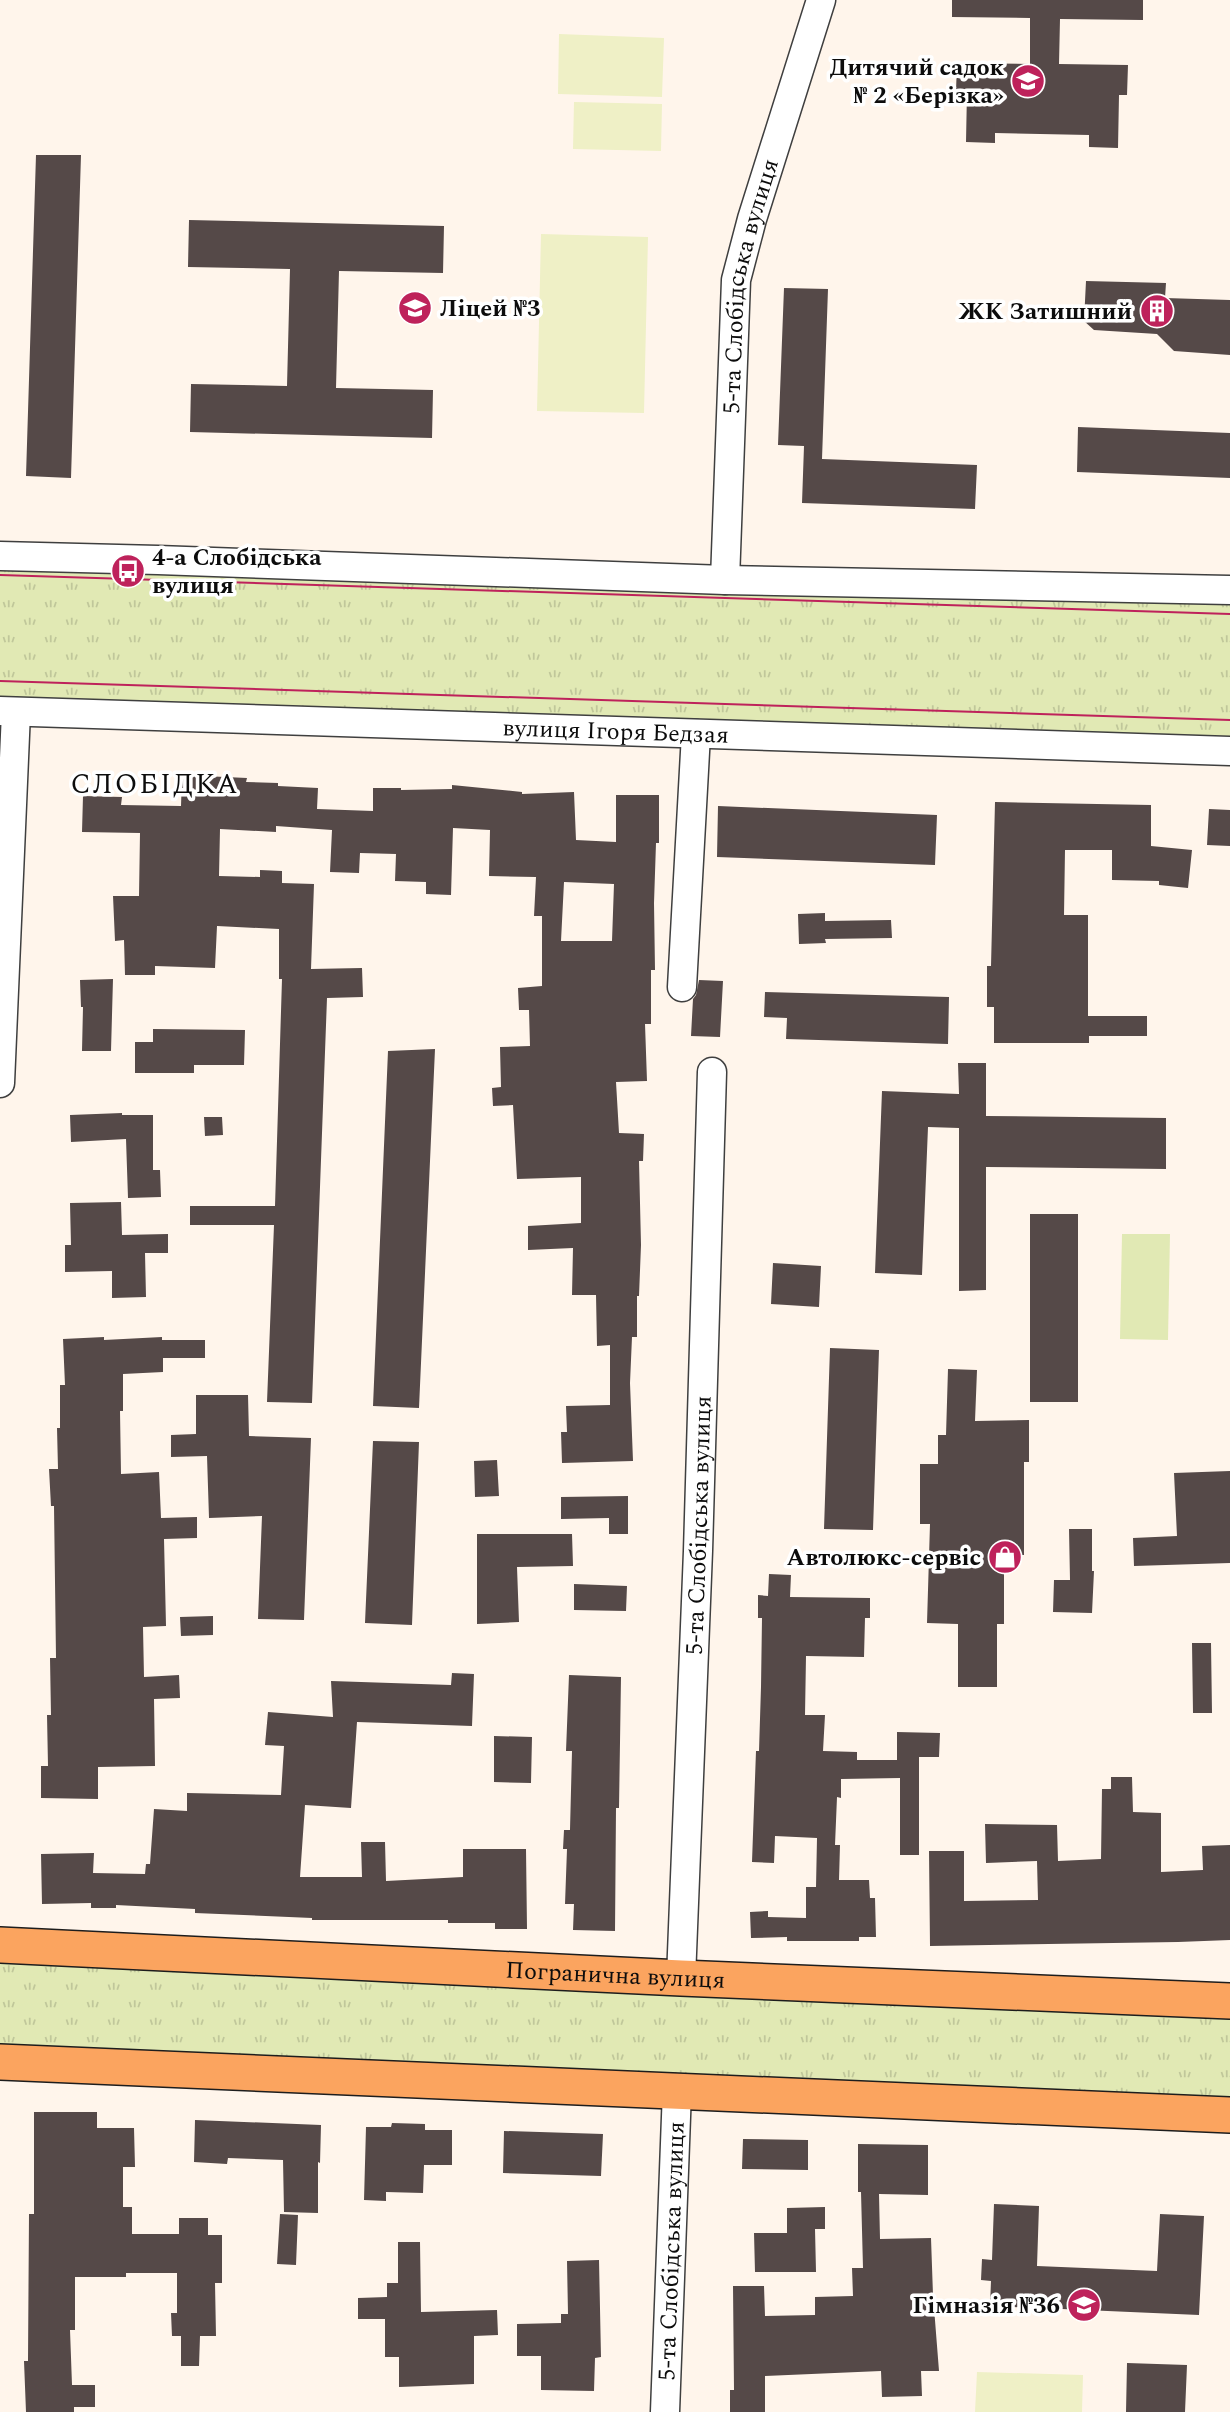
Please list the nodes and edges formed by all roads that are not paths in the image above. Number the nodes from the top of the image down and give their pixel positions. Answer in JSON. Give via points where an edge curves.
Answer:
{"nodes":[{"id":1,"x":821,"y":0,"type":"edge"},
{"id":2,"x":0,"y":556,"type":"edge"},
{"id":3,"x":725,"y":580,"type":"junction"},
{"id":4,"x":1230,"y":590,"type":"edge"},
{"id":5,"x":8,"y":711,"type":"edge"},
{"id":6,"x":696,"y":734,"type":"junction"},
{"id":7,"x":1230,"y":751,"type":"edge"},
{"id":8,"x":682,"y":987,"type":"dead end"},
{"id":9,"x":712,"y":1072,"type":"dead end"},
{"id":10,"x":0,"y":1083,"type":"edge"},
{"id":11,"x":0,"y":1945,"type":"edge"},
{"id":12,"x":681,"y":1978,"type":"junction"},
{"id":13,"x":1230,"y":2001,"type":"edge"},
{"id":14,"x":0,"y":2062,"type":"edge"},
{"id":15,"x":677,"y":2090,"type":"junction"},
{"id":16,"x":1230,"y":2115,"type":"edge"},
{"id":17,"x":665,"y":2412,"type":"edge"}],
"edges":[{"from":1,"to":3,"type":"street","name":"5-та Слобідська вулиця","via":[[736,280]]},
{"from":2,"to":3,"type":"street"},
{"from":3,"to":4,"type":"street"},
{"from":5,"to":6,"type":"street","name":"вулиця Ігоря Бедзая"},
{"from":5,"to":10,"type":"street"},
{"from":6,"to":7,"type":"street","name":"вулиця Ігоря Бедзая"},
{"from":6,"to":8,"type":"street"},
{"from":9,"to":12,"type":"street","name":"5-та Слобідська вулиця"},
{"from":11,"to":12,"type":"main road","name":"Погранична вулиця"},
{"from":12,"to":13,"type":"main road","name":"Погранична вулиця"},
{"from":14,"to":15,"type":"main road"},
{"from":15,"to":16,"type":"main road"},
{"from":15,"to":17,"type":"street","name":"5-та Слобідська вулиця"}]}
